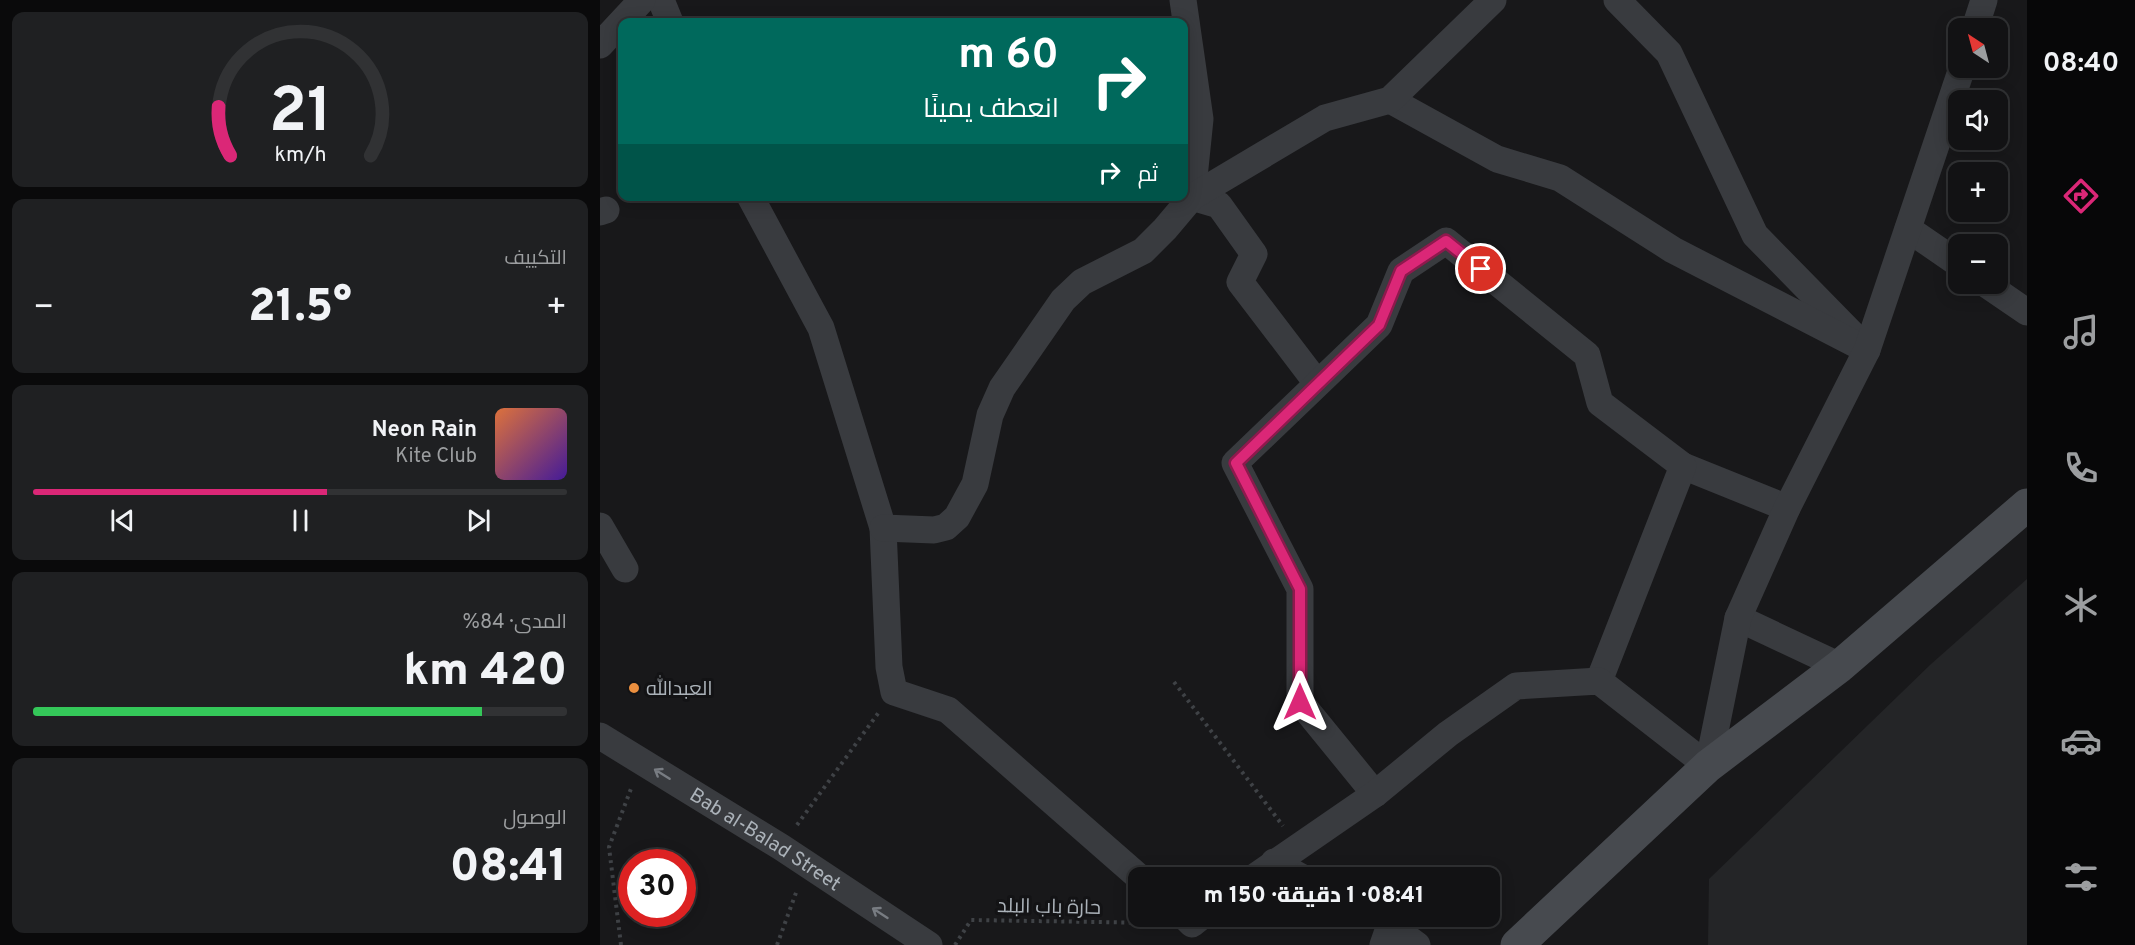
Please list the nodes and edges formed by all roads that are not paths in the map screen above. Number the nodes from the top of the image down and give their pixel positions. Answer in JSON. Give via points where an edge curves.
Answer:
{"nodes":[{"id":1,"x":642,"y":0,"type":"edge"},
{"id":2,"x":661,"y":0,"type":"edge"},
{"id":3,"x":1183,"y":0,"type":"edge"},
{"id":4,"x":1493,"y":0,"type":"edge"},
{"id":5,"x":1617,"y":0,"type":"edge"},
{"id":6,"x":1984,"y":0,"type":"edge"},
{"id":7,"x":625,"y":18,"type":"edge"},
{"id":8,"x":668,"y":18,"type":"edge"},
{"id":9,"x":1186,"y":18,"type":"edge"},
{"id":10,"x":1978,"y":18,"type":"edge"},
{"id":11,"x":618,"y":26,"type":"edge"},
{"id":12,"x":1188,"y":35,"type":"edge"},
{"id":13,"x":600,"y":45,"type":"edge"},
{"id":14,"x":1959,"y":78,"type":"edge"},
{"id":15,"x":1390,"y":100,"type":"junction"},
{"id":16,"x":1192,"y":197,"type":"junction"},
{"id":17,"x":753,"y":201,"type":"edge"},
{"id":18,"x":1908,"y":229,"type":"junction"},
{"id":19,"x":1948,"y":256,"type":"edge"},
{"id":20,"x":2001,"y":294,"type":"edge"},
{"id":21,"x":2027,"y":312,"type":"edge"},
{"id":22,"x":1867,"y":350,"type":"junction"},
{"id":23,"x":1317,"y":383,"type":"junction"},
{"id":24,"x":1683,"y":466,"type":"junction"},
{"id":25,"x":2027,"y":504,"type":"edge"},
{"id":26,"x":1787,"y":508,"type":"junction"},
{"id":27,"x":600,"y":526,"type":"edge"},
{"id":28,"x":883,"y":528,"type":"junction"},
{"id":29,"x":625,"y":569,"type":"dead end"},
{"id":30,"x":1738,"y":618,"type":"junction"},
{"id":31,"x":1840,"y":666,"type":"junction"},
{"id":32,"x":1599,"y":681,"type":"junction"},
{"id":33,"x":600,"y":736,"type":"edge"},
{"id":34,"x":1708,"y":766,"type":"junction"},
{"id":35,"x":1375,"y":794,"type":"junction"},
{"id":36,"x":1268,"y":867,"type":"edge"},
{"id":37,"x":1128,"y":868,"type":"edge"},
{"id":38,"x":1383,"y":929,"type":"edge"},
{"id":39,"x":929,"y":945,"type":"edge"},
{"id":40,"x":1417,"y":945,"type":"edge"},
{"id":41,"x":1517,"y":945,"type":"edge"}],
"edges":[{"from":1,"to":7,"type":"street"},
{"from":2,"to":8,"type":"street"},
{"from":3,"to":9,"type":"street"},
{"from":4,"to":15,"type":"street"},
{"from":5,"to":22,"type":"street","via":[[1669,53],[1755,235]]},
{"from":6,"to":10,"type":"street"},
{"from":11,"to":13,"type":"street"},
{"from":12,"to":16,"type":"street","via":[[1200,119]]},
{"from":14,"to":18,"type":"street"},
{"from":15,"to":16,"type":"street","via":[[1324,118]]},
{"from":15,"to":22,"type":"street","via":[[1497,159],[1560,178],[1673,250]]},
{"from":16,"to":23,"type":"street","via":[[1219,205],[1254,254],[1240,282]]},
{"from":16,"to":28,"type":"street","via":[[1143,251],[1082,282],[1063,300],[1002,388],[990,415],[975,484],[957,518],[934,530]]},
{"from":17,"to":28,"type":"street","via":[[821,328]]},
{"from":18,"to":19,"type":"street"},
{"from":18,"to":22,"type":"street"},
{"from":20,"to":21,"type":"street"},
{"from":22,"to":26,"type":"street"},
{"from":23,"to":24,"type":"street","via":[[1379,325],[1401,271],[1446,241],[1587,355],[1600,403]]},
{"from":23,"to":35,"type":"street","via":[[1236,463],[1300,589],[1300,702]]},
{"from":24,"to":26,"type":"street"},
{"from":24,"to":32,"type":"street"},
{"from":25,"to":31,"type":"street"},
{"from":26,"to":30,"type":"street"},
{"from":27,"to":29,"type":"street"},
{"from":28,"to":37,"type":"street","via":[[889,667],[894,692],[948,710]]},
{"from":30,"to":31,"type":"street"},
{"from":30,"to":34,"type":"street"},
{"from":31,"to":34,"type":"street"},
{"from":32,"to":34,"type":"street"},
{"from":32,"to":35,"type":"street","via":[[1516,686],[1448,734]]},
{"from":39,"to":33,"type":"street","name":"Bab al-Balad Street","one_way":true,"via":[[781,847]]},
{"from":34,"to":41,"type":"street"},
{"from":35,"to":36,"type":"street"},
{"from":38,"to":40,"type":"street"}]}
